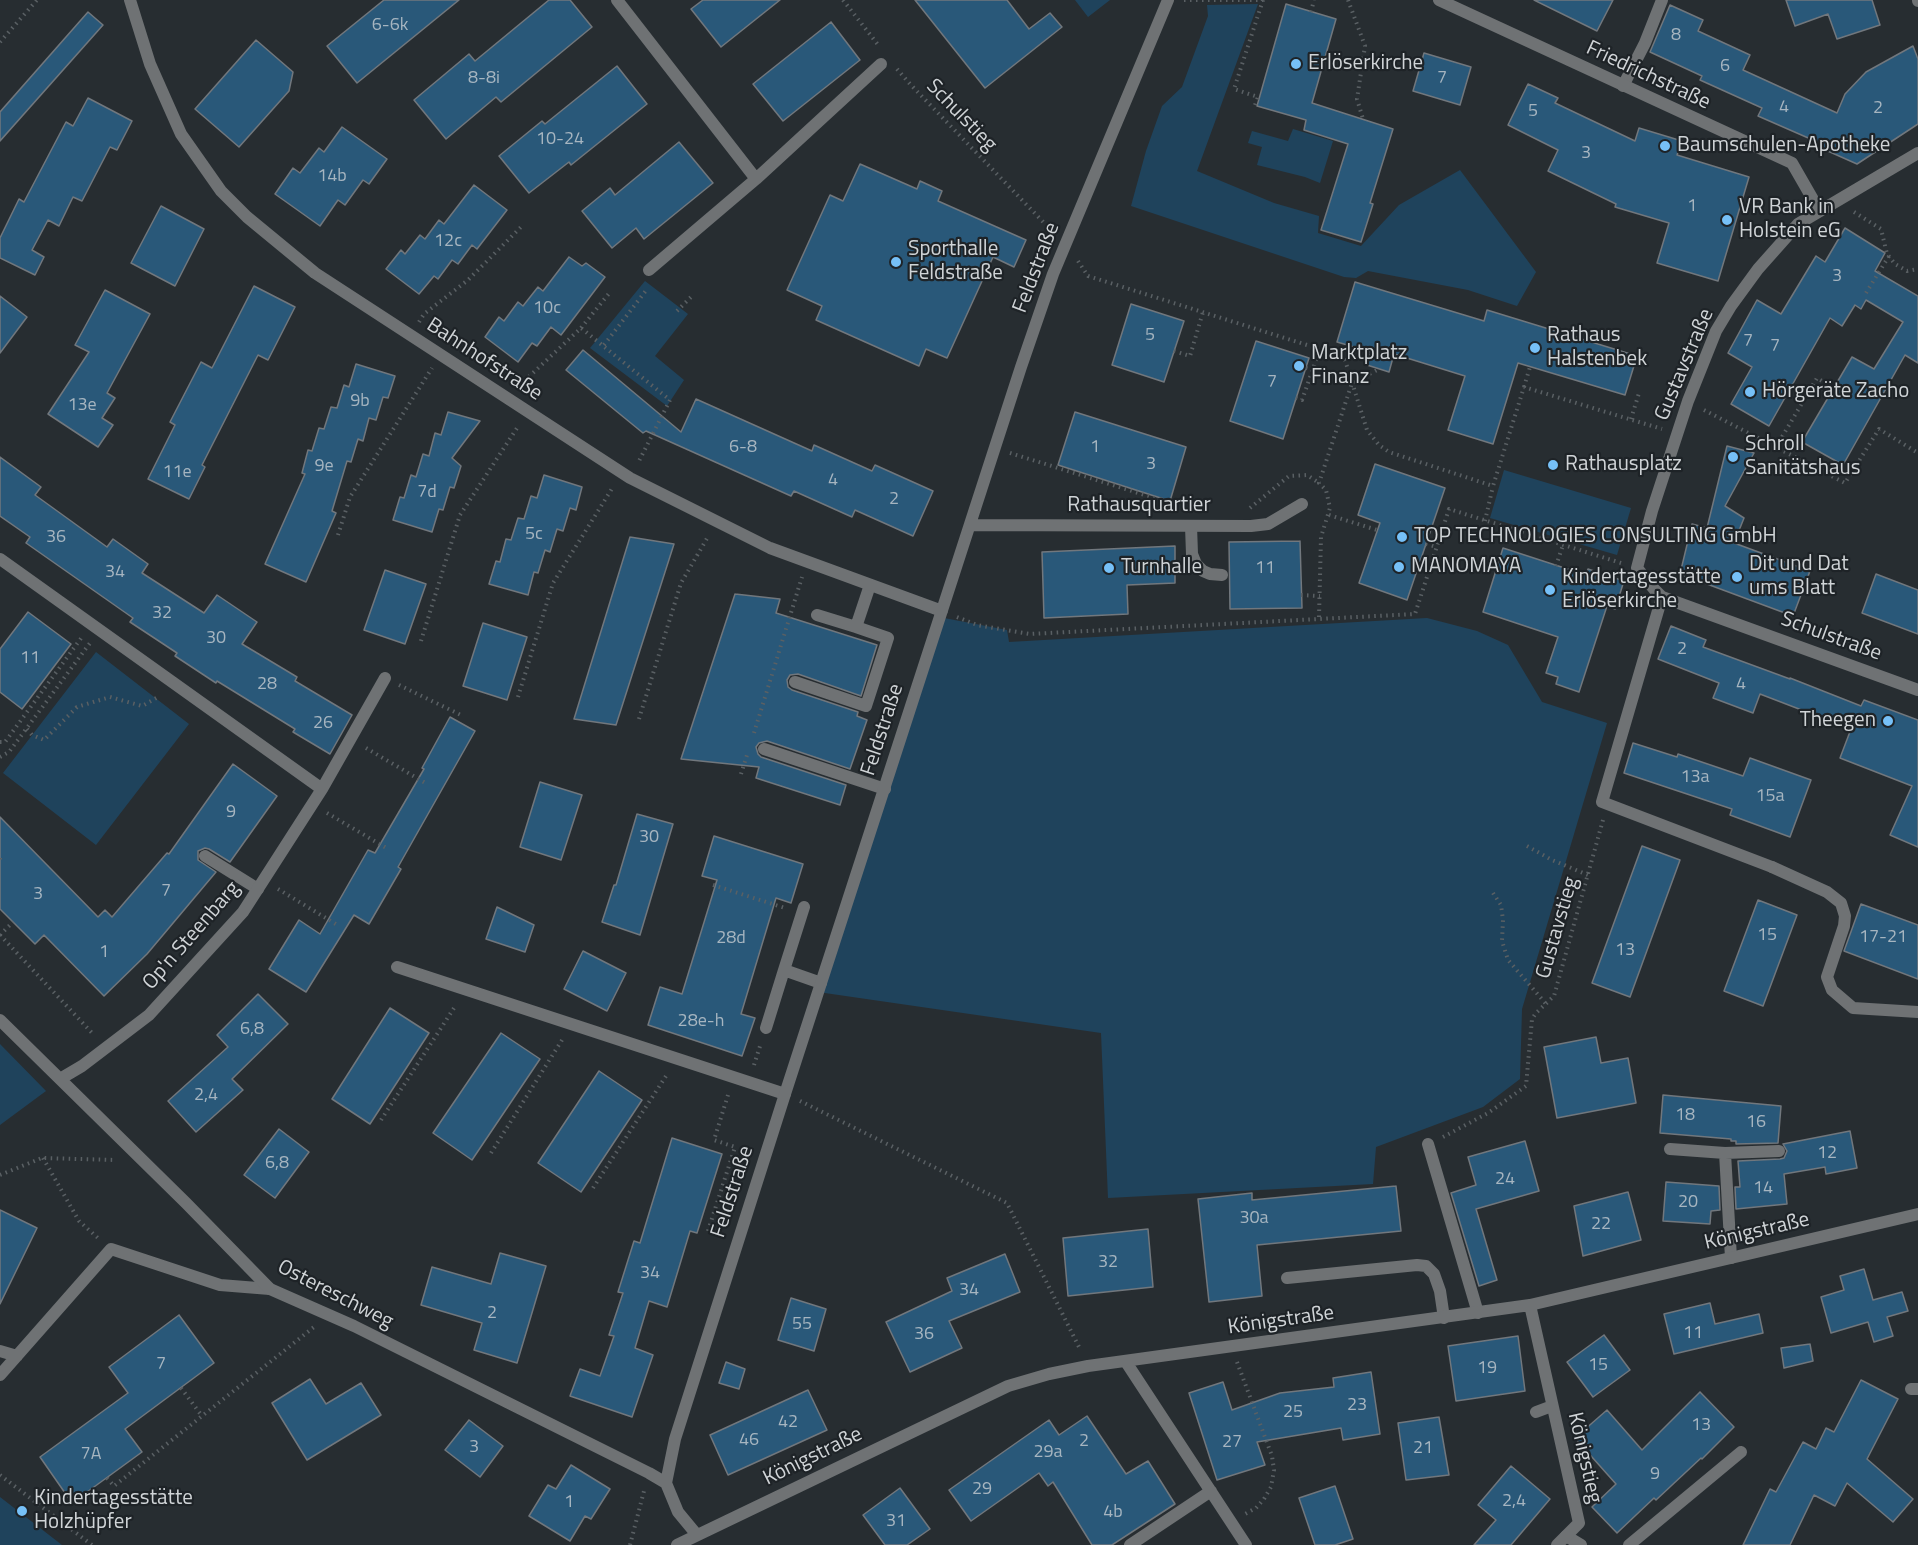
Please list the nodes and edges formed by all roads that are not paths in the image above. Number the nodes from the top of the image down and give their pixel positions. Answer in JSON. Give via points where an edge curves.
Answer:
{"nodes":[{"id":1,"x":130,"y":0,"type":"edge"},
{"id":2,"x":617,"y":0,"type":"edge"},
{"id":3,"x":1168,"y":0,"type":"edge"},
{"id":4,"x":1439,"y":0,"type":"edge"},
{"id":5,"x":1662,"y":0,"type":"edge"},
{"id":6,"x":881,"y":64,"type":"dead end"},
{"id":7,"x":1623,"y":86,"type":"junction"},
{"id":8,"x":1918,"y":153,"type":"edge"},
{"id":9,"x":756,"y":179,"type":"junction"},
{"id":10,"x":1819,"y":210,"type":"junction"},
{"id":11,"x":649,"y":270,"type":"road end"},
{"id":12,"x":1302,"y":504,"type":"dead end"},
{"id":13,"x":971,"y":525,"type":"junction"},
{"id":14,"x":1191,"y":526,"type":"junction"},
{"id":15,"x":0,"y":559,"type":"edge"},
{"id":16,"x":1222,"y":575,"type":"dead end"},
{"id":17,"x":870,"y":585,"type":"junction"},
{"id":18,"x":1662,"y":597,"type":"junction"},
{"id":19,"x":942,"y":611,"type":"junction"},
{"id":20,"x":817,"y":615,"type":"dead end"},
{"id":21,"x":856,"y":627,"type":"junction"},
{"id":22,"x":385,"y":678,"type":"road end"},
{"id":23,"x":795,"y":682,"type":"dead end"},
{"id":24,"x":1918,"y":690,"type":"edge"},
{"id":25,"x":764,"y":749,"type":"dead end"},
{"id":26,"x":322,"y":789,"type":"junction"},
{"id":27,"x":885,"y":789,"type":"junction"},
{"id":28,"x":205,"y":856,"type":"dead end"},
{"id":29,"x":260,"y":885,"type":"junction"},
{"id":30,"x":803,"y":910,"type":"road end"},
{"id":31,"x":398,"y":967,"type":"dead end"},
{"id":32,"x":784,"y":970,"type":"junction"},
{"id":33,"x":821,"y":983,"type":"junction"},
{"id":34,"x":1918,"y":1012,"type":"edge"},
{"id":35,"x":0,"y":1020,"type":"edge"},
{"id":36,"x":766,"y":1028,"type":"road end"},
{"id":37,"x":60,"y":1079,"type":"junction"},
{"id":38,"x":785,"y":1094,"type":"junction"},
{"id":39,"x":1428,"y":1144,"type":"road end"},
{"id":40,"x":1670,"y":1149,"type":"dead end"},
{"id":41,"x":1779,"y":1151,"type":"dead end"},
{"id":42,"x":1725,"y":1153,"type":"junction"},
{"id":43,"x":1918,"y":1215,"type":"edge"},
{"id":44,"x":1731,"y":1258,"type":"junction"},
{"id":45,"x":1287,"y":1278,"type":"dead end"},
{"id":46,"x":270,"y":1289,"type":"junction"},
{"id":47,"x":1530,"y":1305,"type":"junction"},
{"id":48,"x":1478,"y":1313,"type":"junction"},
{"id":49,"x":1444,"y":1318,"type":"junction"},
{"id":50,"x":0,"y":1351,"type":"edge"},
{"id":51,"x":17,"y":1356,"type":"junction"},
{"id":52,"x":1126,"y":1362,"type":"junction"},
{"id":53,"x":0,"y":1375,"type":"edge"},
{"id":54,"x":1552,"y":1406,"type":"junction"},
{"id":55,"x":1536,"y":1412,"type":"dead end"},
{"id":56,"x":1741,"y":1452,"type":"dead end"},
{"id":57,"x":666,"y":1483,"type":"junction"},
{"id":58,"x":1211,"y":1491,"type":"junction"},
{"id":59,"x":697,"y":1535,"type":"junction"},
{"id":60,"x":1562,"y":1541,"type":"edge"},
{"id":61,"x":677,"y":1545,"type":"edge"},
{"id":62,"x":1130,"y":1545,"type":"edge"},
{"id":63,"x":1246,"y":1545,"type":"edge"},
{"id":64,"x":1581,"y":1545,"type":"edge"},
{"id":65,"x":1629,"y":1545,"type":"edge"}],
"edges":[{"from":1,"to":17,"type":"street","name":"Bahnhofstraße","via":[[150,64],[181,134],[221,191],[315,273],[626,476],[770,548]]},
{"from":2,"to":9,"type":"street"},
{"from":3,"to":13,"type":"street","name":"Feldstraße","via":[[1050,284]]},
{"from":4,"to":7,"type":"street","name":"Friedrichstraße"},
{"from":5,"to":7,"type":"street"},
{"from":6,"to":9,"type":"street"},
{"from":7,"to":10,"type":"street","name":"Friedrichstraße","via":[[1792,164]]},
{"from":8,"to":10,"type":"street","name":"Gustavstraße"},
{"from":9,"to":11,"type":"street"},
{"from":10,"to":18,"type":"street","name":"Gustavstraße","via":[[1798,224],[1731,306],[1688,401],[1637,567]]},
{"from":12,"to":14,"type":"street","name":"Rathausquartier","via":[[1268,524]]},
{"from":13,"to":14,"type":"street","name":"Rathausquartier"},
{"from":13,"to":19,"type":"street","name":"Feldstraße"},
{"from":14,"to":16,"type":"street","via":[[1196,564],[1210,574]]},
{"from":15,"to":26,"type":"street"},
{"from":17,"to":19,"type":"street","name":"Bahnhofstraße"},
{"from":17,"to":21,"type":"street"},
{"from":18,"to":24,"type":"street","name":"Schulstraße"},
{"from":18,"to":34,"type":"street","via":[[1602,802],[1827,892],[1841,903],[1845,916],[1827,977],[1832,990],[1853,1008]]},
{"from":19,"to":27,"type":"street","name":"Feldstraße"},
{"from":20,"to":21,"type":"street"},
{"from":21,"to":23,"type":"street","via":[[888,638],[866,706]]},
{"from":22,"to":26,"type":"street","name":"Op'n Steenbarg"},
{"from":25,"to":27,"type":"street"},
{"from":26,"to":29,"type":"street","name":"Op'n Steenbarg"},
{"from":27,"to":33,"type":"street","name":"Feldstraße"},
{"from":28,"to":29,"type":"street"},
{"from":29,"to":37,"type":"street","name":"Op'n Steenbarg","via":[[243,912],[149,1015]]},
{"from":30,"to":32,"type":"street"},
{"from":31,"to":38,"type":"street"},
{"from":32,"to":33,"type":"street"},
{"from":32,"to":36,"type":"street"},
{"from":33,"to":38,"type":"street","name":"Feldstraße"},
{"from":35,"to":37,"type":"street","name":"Ostereschweg"},
{"from":37,"to":46,"type":"street","name":"Ostereschweg"},
{"from":38,"to":57,"type":"street","name":"Feldstraße","via":[[679,1428]]},
{"from":39,"to":48,"type":"street"},
{"from":40,"to":42,"type":"street"},
{"from":41,"to":42,"type":"street"},
{"from":42,"to":44,"type":"street"},
{"from":43,"to":44,"type":"street","name":"Königstraße"},
{"from":44,"to":47,"type":"street","name":"Königstraße"},
{"from":45,"to":49,"type":"street","via":[[1426,1266],[1434,1274],[1440,1291]]},
{"from":46,"to":51,"type":"street","via":[[220,1285],[111,1249]]},
{"from":46,"to":57,"type":"street","name":"Ostereschweg","via":[[330,1315]]},
{"from":47,"to":48,"type":"street","name":"Königstraße"},
{"from":47,"to":54,"type":"street","name":"Königstieg"},
{"from":48,"to":49,"type":"street","name":"Königstraße"},
{"from":49,"to":52,"type":"street","name":"Königstraße"},
{"from":50,"to":51,"type":"street"},
{"from":51,"to":53,"type":"street"},
{"from":52,"to":58,"type":"street"},
{"from":52,"to":59,"type":"street","name":"Königstraße","via":[[1088,1366],[1008,1386]]},
{"from":54,"to":55,"type":"street","name":"Königstieg"},
{"from":54,"to":60,"type":"street","name":"Königstieg","via":[[1579,1523]]},
{"from":56,"to":65,"type":"street"},
{"from":57,"to":59,"type":"street","via":[[678,1512]]},
{"from":58,"to":62,"type":"street"},
{"from":58,"to":63,"type":"street"},
{"from":59,"to":61,"type":"street","name":"Königstraße"},
{"from":60,"to":64,"type":"street"}]}
